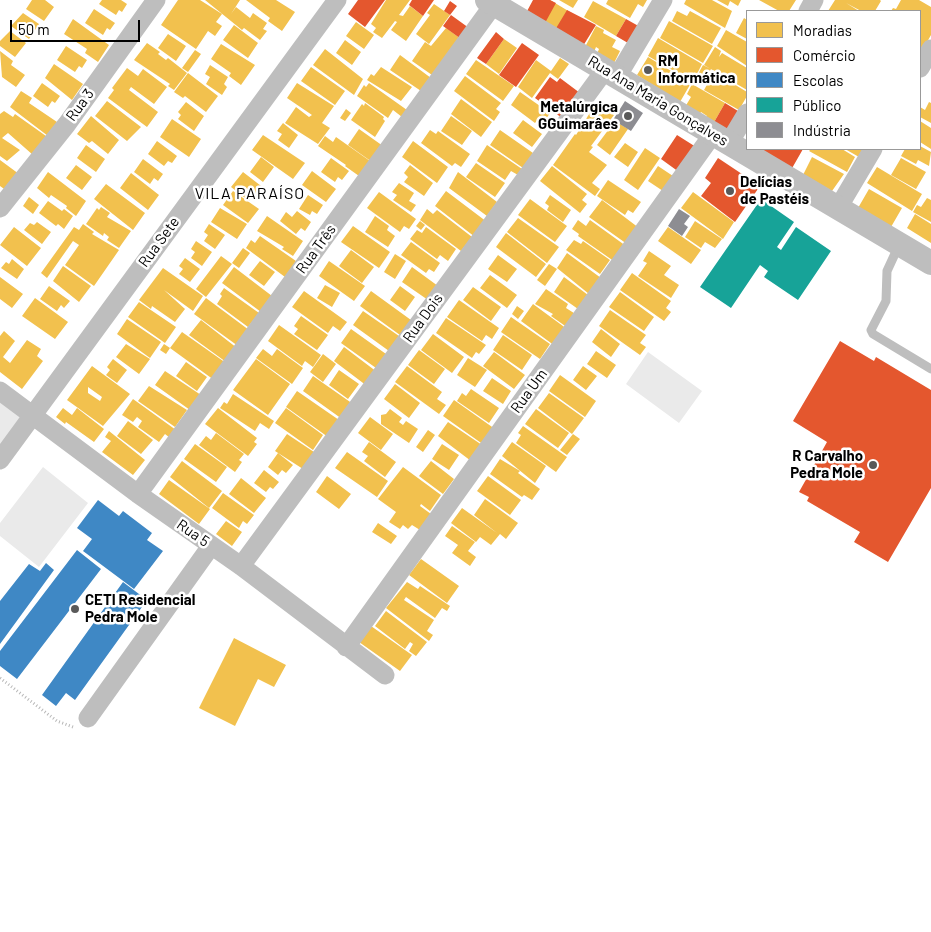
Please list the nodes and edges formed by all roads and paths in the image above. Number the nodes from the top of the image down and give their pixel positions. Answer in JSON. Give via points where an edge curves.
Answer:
{"nodes":[{"id":1,"x":156,"y":0,"type":"edge"},
{"id":2,"x":337,"y":0,"type":"edge"},
{"id":3,"x":663,"y":0,"type":"edge"},
{"id":4,"x":503,"y":5,"type":"edge"},
{"id":5,"x":931,"y":49,"type":"edge"},
{"id":6,"x":921,"y":66,"type":"edge"},
{"id":7,"x":611,"y":73,"type":"junction"},
{"id":8,"x":746,"y":114,"type":"edge"},
{"id":9,"x":721,"y":139,"type":"junction"},
{"id":10,"x":872,"y":150,"type":"edge"},
{"id":11,"x":0,"y":208,"type":"edge"},
{"id":12,"x":838,"y":208,"type":"junction"},
{"id":13,"x":899,"y":244,"type":"junction"},
{"id":14,"x":931,"y":263,"type":"edge"},
{"id":15,"x":931,"y":369,"type":"edge"},
{"id":16,"x":0,"y":391,"type":"edge"},
{"id":17,"x":32,"y":415,"type":"junction"},
{"id":18,"x":0,"y":460,"type":"edge"},
{"id":19,"x":138,"y":494,"type":"junction"},
{"id":20,"x":211,"y":546,"type":"junction"},
{"id":21,"x":241,"y":566,"type":"junction"},
{"id":22,"x":346,"y":647,"type":"junction"},
{"id":23,"x":385,"y":675,"type":"dead end"},
{"id":24,"x":0,"y":678,"type":"edge"},
{"id":25,"x":88,"y":718,"type":"joint"}],
"edges":[{"from":1,"to":11,"type":"street","name":"Rua 3"},
{"from":2,"to":17,"type":"street","name":"Rua Sete"},
{"from":3,"to":7,"type":"street","name":"Rua Dois"},
{"from":4,"to":7,"type":"street","name":"Rua Ana Maria Gonçalves"},
{"from":4,"to":19,"type":"street","name":"Rua Três"},
{"from":5,"to":6,"type":"street"},
{"from":7,"to":9,"type":"street","name":"Rua Ana Maria Gonçalves"},
{"from":7,"to":21,"type":"street","name":"Rua Dois"},
{"from":8,"to":9,"type":"street","name":"Rua Um"},
{"from":9,"to":12,"type":"street","name":"Rua Ana Maria Gonçalves"},
{"from":9,"to":22,"type":"street","name":"Rua Um"},
{"from":10,"to":12,"type":"street"},
{"from":12,"to":13,"type":"street","name":"Rua Ana Maria Gonçalves"},
{"from":13,"to":14,"type":"street","name":"Rua Ana Maria Gonçalves"},
{"from":13,"to":15,"type":"lane","via":[[887,271],[886,301],[871,330]]},
{"from":16,"to":17,"type":"street","name":"Rua 5"},
{"from":17,"to":18,"type":"street","name":"Rua Sete"},
{"from":17,"to":19,"type":"street","name":"Rua 5"},
{"from":19,"to":20,"type":"street","name":"Rua 5"},
{"from":20,"to":21,"type":"street","name":"Rua 5"},
{"from":20,"to":25,"type":"street"},
{"from":21,"to":22,"type":"street","name":"Rua 5"},
{"from":22,"to":23,"type":"street","name":"Rua 5"},
{"from":24,"to":25,"type":"path","via":[[67,726],[80,725]]}]}
